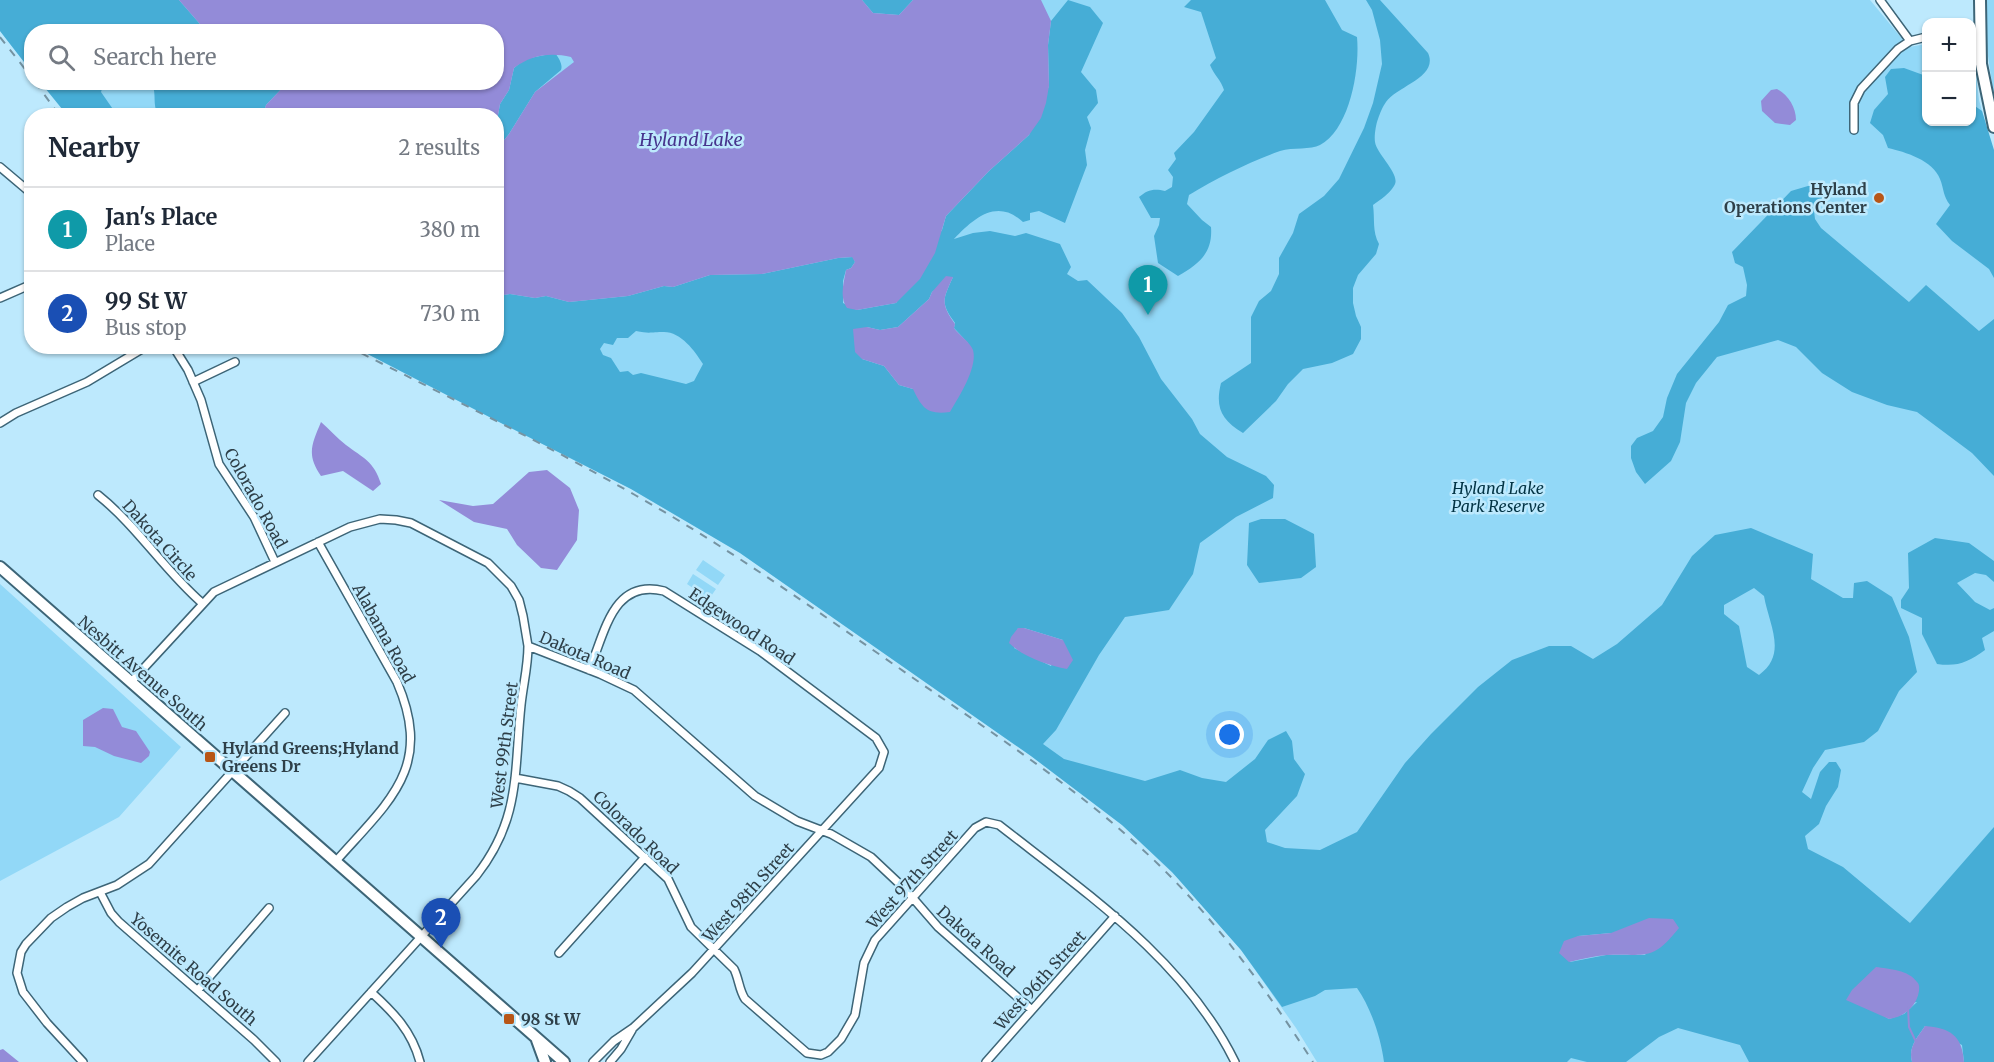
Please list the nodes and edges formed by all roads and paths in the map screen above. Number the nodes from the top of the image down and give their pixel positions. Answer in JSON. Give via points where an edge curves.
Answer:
{"nodes":[{"id":1,"x":1880,"y":0,"type":"edge"},
{"id":2,"x":1980,"y":0,"type":"edge"},
{"id":3,"x":1976,"y":20,"type":"edge"},
{"id":4,"x":1976,"y":32,"type":"edge"},
{"id":5,"x":1922,"y":38,"type":"edge"},
{"id":6,"x":1910,"y":41,"type":"junction"},
{"id":7,"x":1994,"y":128,"type":"edge"},
{"id":8,"x":1854,"y":130,"type":"dead end"},
{"id":9,"x":0,"y":167,"type":"edge"},
{"id":10,"x":24,"y":187,"type":"edge"},
{"id":11,"x":24,"y":288,"type":"edge"},
{"id":12,"x":0,"y":298,"type":"edge"},
{"id":13,"x":134,"y":354,"type":"edge"},
{"id":14,"x":177,"y":354,"type":"edge"},
{"id":15,"x":235,"y":362,"type":"dead end"},
{"id":16,"x":193,"y":382,"type":"junction"},
{"id":17,"x":0,"y":423,"type":"edge"},
{"id":18,"x":98,"y":495,"type":"dead end"},
{"id":19,"x":318,"y":542,"type":"junction"},
{"id":20,"x":275,"y":562,"type":"junction"},
{"id":21,"x":0,"y":567,"type":"edge"},
{"id":22,"x":202,"y":603,"type":"junction"},
{"id":23,"x":528,"y":646,"type":"junction"},
{"id":24,"x":589,"y":670,"type":"junction"},
{"id":25,"x":131,"y":682,"type":"junction"},
{"id":26,"x":285,"y":713,"type":"dead end"},
{"id":27,"x":879,"y":768,"type":"joint"},
{"id":28,"x":233,"y":771,"type":"junction"},
{"id":29,"x":515,"y":778,"type":"junction"},
{"id":30,"x":822,"y":831,"type":"junction"},
{"id":31,"x":645,"y":857,"type":"junction"},
{"id":32,"x":336,"y":861,"type":"junction"},
{"id":33,"x":100,"y":892,"type":"junction"},
{"id":34,"x":912,"y":898,"type":"junction"},
{"id":35,"x":269,"y":908,"type":"dead end"},
{"id":36,"x":1115,"y":916,"type":"junction"},
{"id":37,"x":423,"y":937,"type":"junction"},
{"id":38,"x":714,"y":949,"type":"junction"},
{"id":39,"x":559,"y":953,"type":"dead end"},
{"id":40,"x":198,"y":990,"type":"junction"},
{"id":41,"x":371,"y":992,"type":"junction"},
{"id":42,"x":1032,"y":1010,"type":"junction"},
{"id":43,"x":633,"y":1028,"type":"junction"},
{"id":44,"x":536,"y":1037,"type":"junction"},
{"id":45,"x":801,"y":1049,"type":"joint"},
{"id":46,"x":987,"y":1061,"type":"edge"},
{"id":47,"x":83,"y":1062,"type":"edge"},
{"id":48,"x":276,"y":1062,"type":"edge"},
{"id":49,"x":308,"y":1062,"type":"edge"},
{"id":50,"x":420,"y":1062,"type":"edge"},
{"id":51,"x":545,"y":1062,"type":"edge"},
{"id":52,"x":564,"y":1062,"type":"edge"},
{"id":53,"x":593,"y":1062,"type":"edge"},
{"id":54,"x":610,"y":1062,"type":"edge"},
{"id":55,"x":1235,"y":1062,"type":"edge"}],
"edges":[{"from":1,"to":6,"type":"street"},
{"from":2,"to":3,"type":"street"},
{"from":4,"to":7,"type":"street"},
{"from":5,"to":6,"type":"street"},
{"from":6,"to":8,"type":"street","via":[[1857,95]]},
{"from":9,"to":10,"type":"street"},
{"from":11,"to":12,"type":"street"},
{"from":13,"to":17,"type":"street","via":[[87,382]]},
{"from":14,"to":16,"type":"street","name":"Colorado Road"},
{"from":15,"to":16,"type":"street"},
{"from":16,"to":20,"type":"street","name":"Colorado Road","via":[[219,464],[254,517]]},
{"from":18,"to":22,"type":"street","name":"Dakota Circle","via":[[128,521]]},
{"from":19,"to":20,"type":"street","name":"Dakota Road"},
{"from":19,"to":23,"type":"street","name":"Dakota Road","via":[[380,519],[404,521],[426,529],[474,554],[500,574],[519,600]]},
{"from":19,"to":32,"type":"street","name":"Alabama Road","via":[[397,682],[405,700],[412,740],[398,787]]},
{"from":20,"to":22,"type":"street","name":"Dakota Road","via":[[226,585]]},
{"from":21,"to":25,"type":"street","name":"Nesbitt Avenue South"},
{"from":22,"to":25,"type":"street","name":"Dakota Road"},
{"from":23,"to":24,"type":"street","name":"Dakota Road"},
{"from":23,"to":29,"type":"street","name":"West 99th Street"},
{"from":24,"to":27,"type":"street","name":"Edgewood Road","via":[[612,614],[624,597],[643,589],[664,591],[760,651],[876,738],[884,752]]},
{"from":24,"to":30,"type":"street","name":"Dakota Road","via":[[634,690],[755,796]]},
{"from":25,"to":28,"type":"street","name":"Nesbitt Avenue South"},
{"from":26,"to":28,"type":"street"},
{"from":27,"to":30,"type":"street","name":"West 98th Street"},
{"from":28,"to":32,"type":"street","name":"Nesbitt Avenue South"},
{"from":28,"to":33,"type":"street","via":[[149,864]]},
{"from":29,"to":31,"type":"street","name":"Colorado Road","via":[[569,790]]},
{"from":29,"to":37,"type":"street","name":"West 99th Street","via":[[505,827],[489,860]]},
{"from":30,"to":34,"type":"street","name":"Dakota Road","via":[[871,857]]},
{"from":30,"to":38,"type":"street","name":"West 98th Street"},
{"from":31,"to":38,"type":"street","name":"Colorado Road","via":[[668,879],[691,927]]},
{"from":31,"to":39,"type":"street"},
{"from":32,"to":37,"type":"street","name":"Nesbitt Avenue South"},
{"from":33,"to":40,"type":"street","name":"Yosemite Road South","via":[[119,922]]},
{"from":33,"to":47,"type":"street","via":[[51,918],[21,952],[17,973],[23,992]]},
{"from":34,"to":36,"type":"street","name":"West 97th Street","via":[[975,828],[986,822],[999,825]]},
{"from":34,"to":42,"type":"street","name":"Dakota Road","via":[[944,932]]},
{"from":34,"to":45,"type":"street","name":"West 97th Street","via":[[868,952],[855,1015],[841,1039],[821,1055]]},
{"from":35,"to":40,"type":"street"},
{"from":36,"to":42,"type":"street","name":"West 96th Street"},
{"from":36,"to":55,"type":"street","via":[[1179,981]]},
{"from":37,"to":41,"type":"street","name":"West 99th Street"},
{"from":37,"to":44,"type":"street","name":"Nesbitt Avenue South"},
{"from":38,"to":43,"type":"street","name":"West 98th Street"},
{"from":38,"to":45,"type":"street","name":"Colorado Road","via":[[734,969],[745,999]]},
{"from":40,"to":48,"type":"street","name":"Yosemite Road South"},
{"from":41,"to":49,"type":"street","name":"West 99th Street"},
{"from":41,"to":50,"type":"street","via":[[405,1027]]},
{"from":42,"to":46,"type":"street","name":"West 96th Street"},
{"from":43,"to":53,"type":"street","name":"West 98th Street"},
{"from":43,"to":54,"type":"street","name":"West 98th Street"},
{"from":44,"to":51,"type":"street"},
{"from":44,"to":52,"type":"street","name":"Nesbitt Avenue South"}]}
